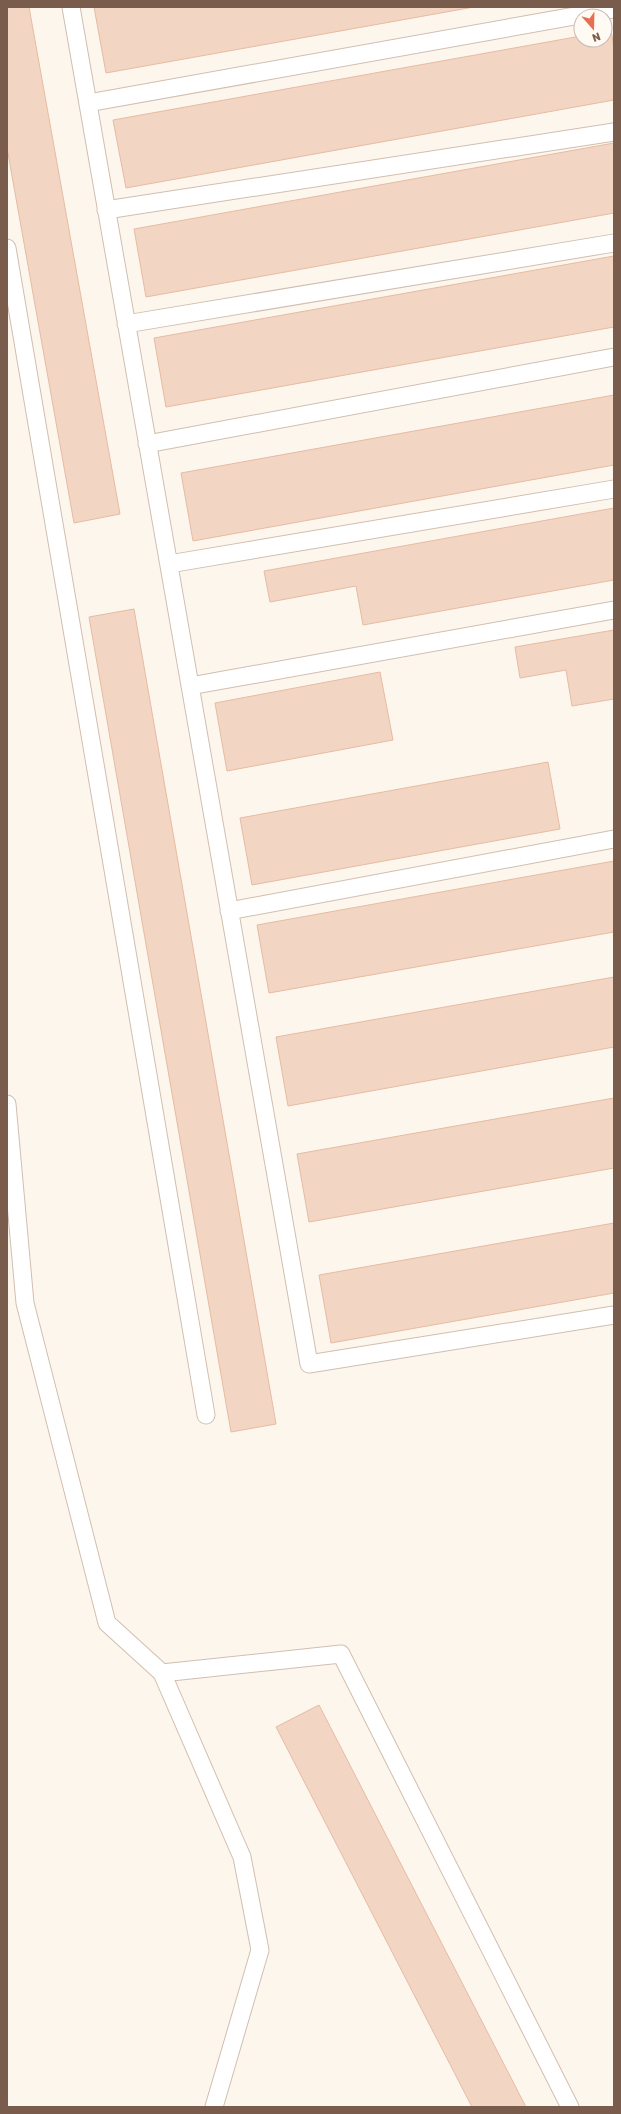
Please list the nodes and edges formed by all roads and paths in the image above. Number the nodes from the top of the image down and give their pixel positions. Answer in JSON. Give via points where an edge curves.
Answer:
{"nodes":[{"id":1,"x":71,"y":7,"type":"edge"},
{"id":2,"x":614,"y":9,"type":"edge"},
{"id":3,"x":88,"y":103,"type":"junction"},
{"id":4,"x":614,"y":132,"type":"edge"},
{"id":5,"x":106,"y":210,"type":"junction"},
{"id":6,"x":614,"y":243,"type":"edge"},
{"id":7,"x":7,"y":248,"type":"edge"},
{"id":8,"x":126,"y":324,"type":"junction"},
{"id":9,"x":614,"y":357,"type":"edge"},
{"id":10,"x":147,"y":444,"type":"junction"},
{"id":11,"x":614,"y":489,"type":"edge"},
{"id":12,"x":169,"y":564,"type":"junction"},
{"id":13,"x":614,"y":610,"type":"edge"},
{"id":14,"x":190,"y":686,"type":"junction"},
{"id":15,"x":614,"y":839,"type":"edge"},
{"id":16,"x":229,"y":911,"type":"junction"},
{"id":17,"x":7,"y":1104,"type":"edge"},
{"id":18,"x":14,"y":1259,"type":"edge"},
{"id":19,"x":614,"y":1315,"type":"edge"},
{"id":20,"x":206,"y":1415,"type":"dead end"},
{"id":21,"x":162,"y":1673,"type":"junction"},
{"id":22,"x":214,"y":2107,"type":"edge"},
{"id":23,"x":570,"y":2107,"type":"edge"}],
"edges":[{"from":1,"to":3,"type":"lane"},
{"from":2,"to":3,"type":"lane"},
{"from":3,"to":5,"type":"lane"},
{"from":4,"to":5,"type":"lane"},
{"from":5,"to":8,"type":"lane"},
{"from":6,"to":8,"type":"lane"},
{"from":7,"to":20,"type":"lane"},
{"from":8,"to":10,"type":"lane"},
{"from":9,"to":10,"type":"lane"},
{"from":10,"to":12,"type":"lane"},
{"from":11,"to":12,"type":"lane"},
{"from":12,"to":14,"type":"lane"},
{"from":13,"to":14,"type":"lane"},
{"from":14,"to":16,"type":"lane"},
{"from":15,"to":16,"type":"lane"},
{"from":16,"to":19,"type":"lane","via":[[309,1364]]},
{"from":17,"to":18,"type":"lane"},
{"from":18,"to":21,"type":"lane","via":[[107,1623]]},
{"from":21,"to":22,"type":"lane","via":[[242,1857],[260,1950]]},
{"from":21,"to":23,"type":"lane","via":[[341,1654]]}]}
